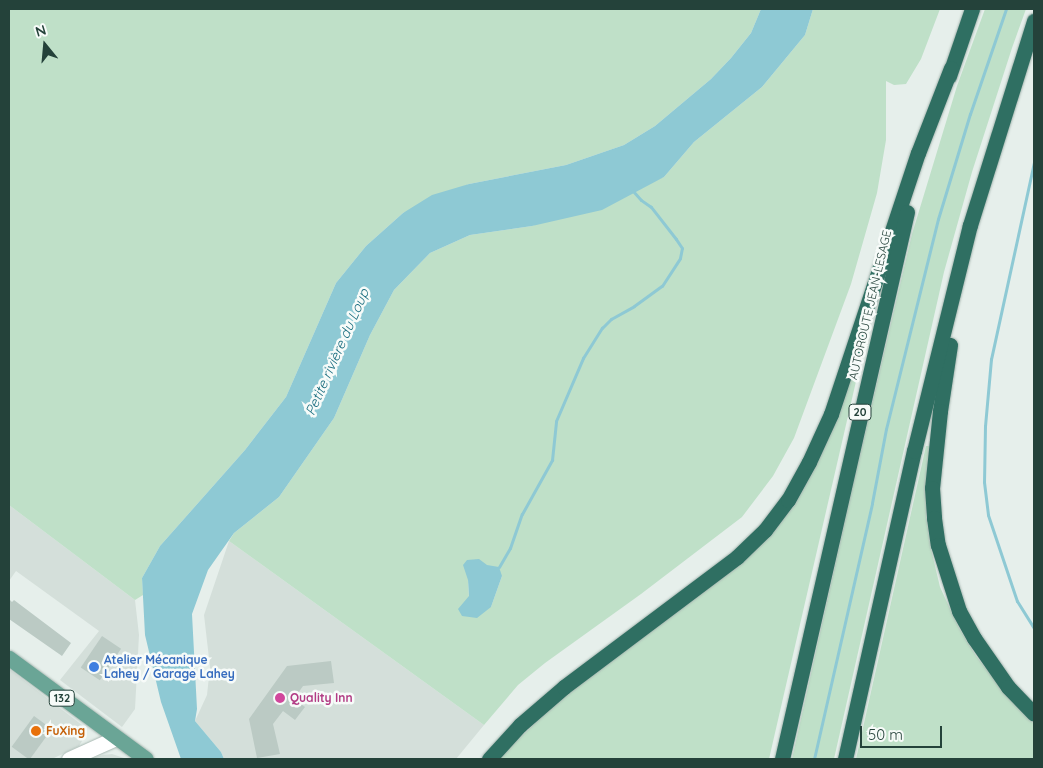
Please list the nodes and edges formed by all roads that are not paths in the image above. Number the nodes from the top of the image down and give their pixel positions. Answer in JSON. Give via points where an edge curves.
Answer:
{"nodes":[{"id":1,"x":972,"y":9,"type":"edge"},
{"id":2,"x":1034,"y":21,"type":"edge"},
{"id":3,"x":951,"y":68,"type":"junction"},
{"id":4,"x":970,"y":225,"type":"junction"},
{"id":5,"x":9,"y":658,"type":"edge"},
{"id":6,"x":1034,"y":714,"type":"edge"},
{"id":7,"x":116,"y":738,"type":"junction"},
{"id":8,"x":69,"y":759,"type":"edge"},
{"id":9,"x":146,"y":759,"type":"edge"},
{"id":10,"x":489,"y":759,"type":"edge"},
{"id":11,"x":782,"y":759,"type":"edge"},
{"id":12,"x":845,"y":759,"type":"edge"}],
"edges":[{"from":1,"to":3,"type":"highway","name":"AUTOROUTE JEAN-LESAGE","number":"20"},
{"from":2,"to":4,"type":"highway"},
{"from":3,"to":10,"type":"highway","via":[[918,153],[831,414],[788,500],[744,551],[564,687],[520,725]]},
{"from":3,"to":11,"type":"highway","name":"AUTOROUTE JEAN-LESAGE","number":"20","via":[[903,229]]},
{"from":4,"to":6,"type":"highway","via":[[940,411],[932,488],[934,518],[947,578],[960,611],[988,661]]},
{"from":4,"to":12,"type":"highway","via":[[914,451]]},
{"from":5,"to":7,"type":"main road","number":"132"},
{"from":7,"to":8,"type":"street"},
{"from":7,"to":9,"type":"main road","number":"132"}]}
